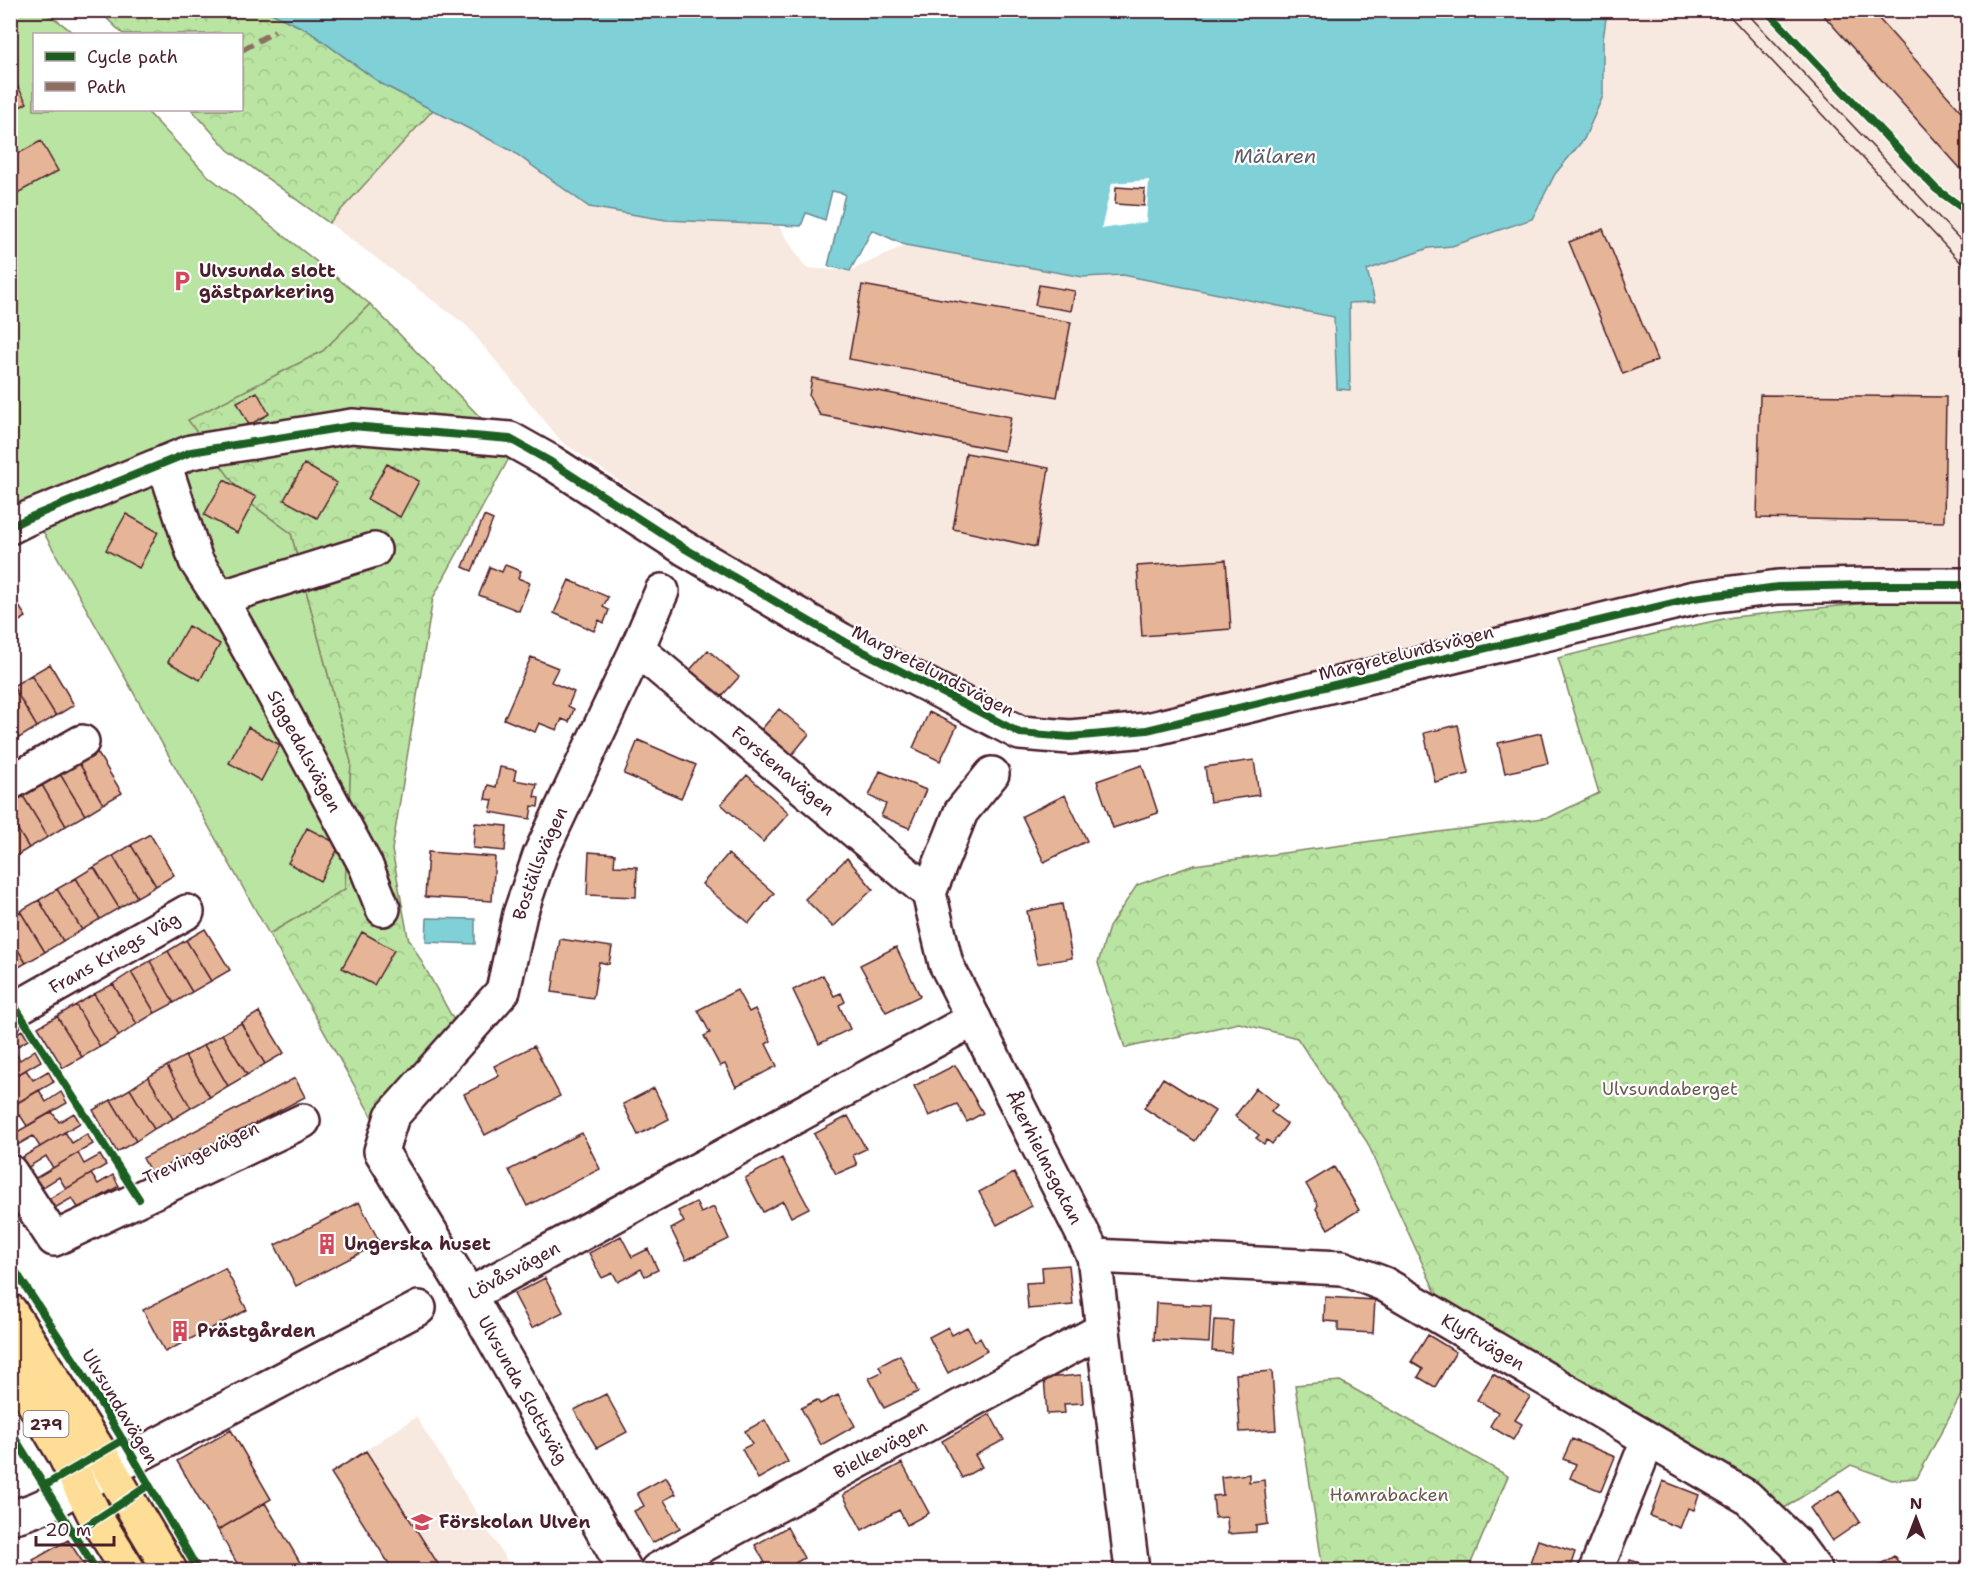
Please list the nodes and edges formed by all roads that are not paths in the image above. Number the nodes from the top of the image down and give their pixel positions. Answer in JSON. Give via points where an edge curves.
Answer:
{"nodes":[{"id":1,"x":164,"y":463,"type":"junction"},
{"id":2,"x":10,"y":527,"type":"edge"},
{"id":3,"x":374,"y":550,"type":"dead end"},
{"id":4,"x":1968,"y":585,"type":"edge"},
{"id":5,"x":662,"y":591,"type":"dead end"},
{"id":6,"x":220,"y":598,"type":"junction"},
{"id":7,"x":637,"y":650,"type":"junction"},
{"id":8,"x":82,"y":742,"type":"dead end"},
{"id":9,"x":992,"y":774,"type":"dead end"},
{"id":10,"x":10,"y":783,"type":"edge"},
{"id":11,"x":928,"y":893,"type":"junction"},
{"id":12,"x":383,"y":909,"type":"dead end"},
{"id":13,"x":187,"y":912,"type":"dead end"},
{"id":14,"x":10,"y":1012,"type":"edge"},
{"id":15,"x":975,"y":1019,"type":"junction"},
{"id":16,"x":392,"y":1116,"type":"joint"},
{"id":17,"x":303,"y":1121,"type":"dead end"},
{"id":18,"x":10,"y":1172,"type":"edge"},
{"id":19,"x":1094,"y":1256,"type":"junction"},
{"id":20,"x":469,"y":1294,"type":"junction"},
{"id":21,"x":419,"y":1308,"type":"dead end"},
{"id":22,"x":10,"y":1311,"type":"edge"},
{"id":23,"x":1102,"y":1330,"type":"junction"},
{"id":24,"x":10,"y":1363,"type":"edge"},
{"id":25,"x":1648,"y":1440,"type":"junction"},
{"id":26,"x":110,"y":1470,"type":"junction"},
{"id":27,"x":79,"y":1486,"type":"junction"},
{"id":28,"x":10,"y":1517,"type":"edge"},
{"id":29,"x":128,"y":1570,"type":"edge"},
{"id":30,"x":170,"y":1570,"type":"edge"},
{"id":31,"x":625,"y":1570,"type":"edge"},
{"id":32,"x":657,"y":1570,"type":"edge"},
{"id":33,"x":1131,"y":1570,"type":"edge"},
{"id":34,"x":1596,"y":1570,"type":"edge"},
{"id":35,"x":1815,"y":1570,"type":"edge"}],
"edges":[{"from":1,"to":2,"type":"street","name":"Margretelundsvägen"},
{"from":1,"to":4,"type":"street","name":"Margretelundsvägen","via":[[191,452],[352,426],[510,439],[841,640],[1020,733],[1070,737],[1147,730],[1694,598],[1778,587]]},
{"from":1,"to":6,"type":"street","name":"Siggedalsvägen","via":[[196,561]]},
{"from":3,"to":6,"type":"street"},
{"from":5,"to":7,"type":"street","name":"Boställsvägen"},
{"from":6,"to":12,"type":"street","name":"Siggedalsvägen","via":[[366,866]]},
{"from":7,"to":11,"type":"street","name":"Forstenavägen"},
{"from":7,"to":16,"type":"street","name":"Boställsvägen","via":[[540,855],[520,914],[503,991]]},
{"from":8,"to":10,"type":"street"},
{"from":9,"to":11,"type":"street","via":[[961,812]]},
{"from":11,"to":15,"type":"street","name":"Åkerhielmsgatan","via":[[946,964]]},
{"from":13,"to":14,"type":"street","name":"Frans Kriegs Väg"},
{"from":15,"to":19,"type":"street","name":"Åkerhielmsgatan"},
{"from":15,"to":20,"type":"street","name":"Lövåsvägen"},
{"from":16,"to":20,"type":"street","name":"Ulvsunda Slottsväg","via":[[381,1151]]},
{"from":17,"to":18,"type":"street","name":"Trevingevägen","via":[[54,1239]]},
{"from":19,"to":23,"type":"street","name":"Åkerhielmsgatan"},
{"from":19,"to":25,"type":"street","name":"Klyftvägen","via":[[1342,1268],[1384,1284]]},
{"from":20,"to":31,"type":"street","name":"Ulvsunda Slottsväg"},
{"from":21,"to":26,"type":"street"},
{"from":22,"to":26,"type":"main road","number":"279"},
{"from":23,"to":32,"type":"street","name":"Bielkevägen"},
{"from":23,"to":33,"type":"street","name":"Åkerhielmsgatan"},
{"from":24,"to":27,"type":"main road","number":"279"},
{"from":25,"to":34,"type":"street"},
{"from":25,"to":35,"type":"street","name":"Klyftvägen","via":[[1747,1497],[1795,1544]]},
{"from":26,"to":27,"type":"street"},
{"from":26,"to":30,"type":"main road","number":"279"},
{"from":27,"to":28,"type":"street","via":[[42,1508]]},
{"from":27,"to":29,"type":"main road","number":"279"}]}
